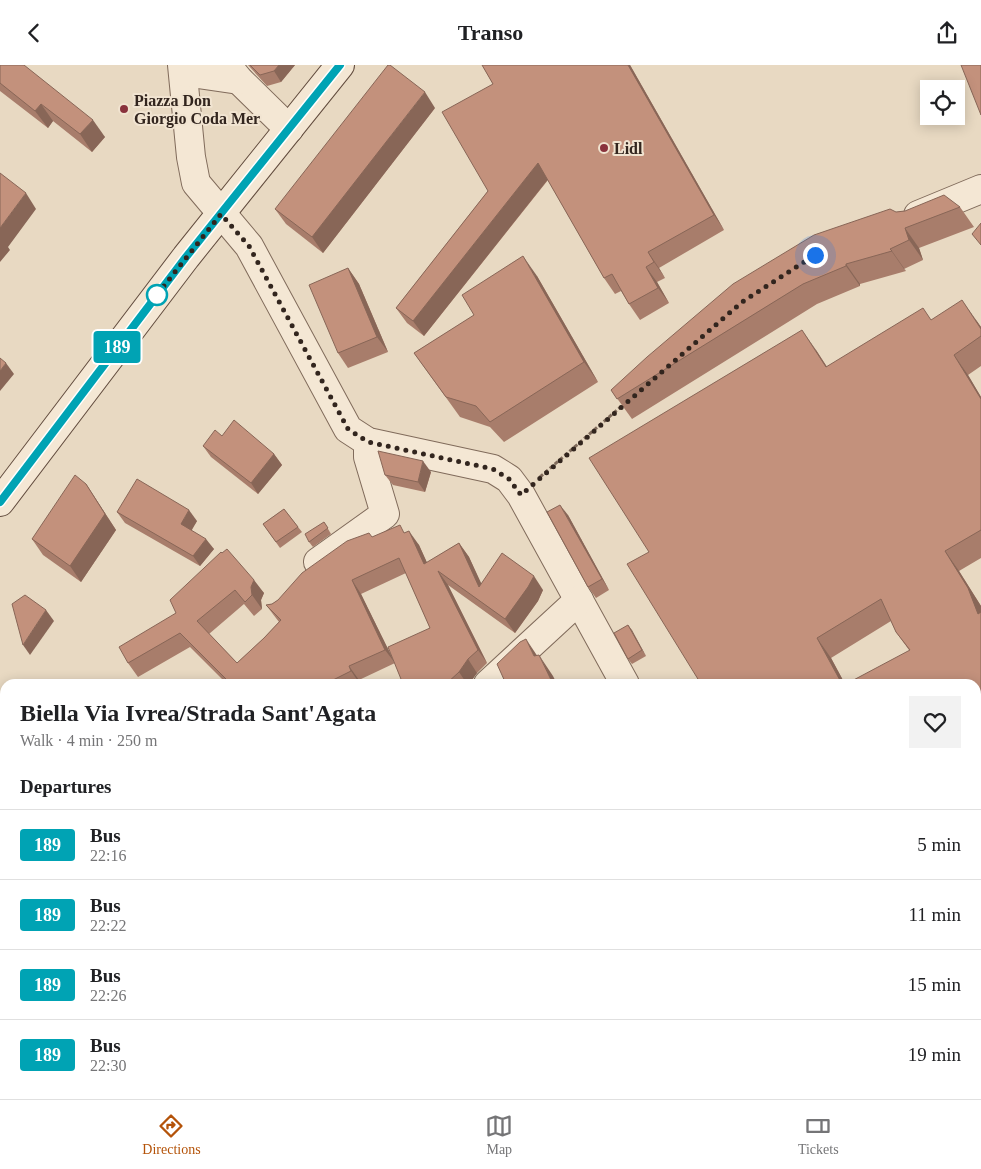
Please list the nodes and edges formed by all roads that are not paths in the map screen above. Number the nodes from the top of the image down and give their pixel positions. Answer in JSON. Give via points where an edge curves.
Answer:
{"nodes":[{"id":1,"x":340,"y":65,"type":"edge"},
{"id":2,"x":183,"y":69,"type":"edge"},
{"id":3,"x":233,"y":73,"type":"edge"},
{"id":4,"x":289,"y":129,"type":"junction"},
{"id":5,"x":981,"y":189,"type":"edge"},
{"id":6,"x":221,"y":214,"type":"junction"},
{"id":7,"x":913,"y":217,"type":"edge"},
{"id":8,"x":368,"y":442,"type":"junction"},
{"id":9,"x":0,"y":502,"type":"edge"},
{"id":10,"x":301,"y":575,"type":"edge"},
{"id":11,"x":579,"y":600,"type":"junction"},
{"id":12,"x":493,"y":679,"type":"edge"},
{"id":13,"x":622,"y":679,"type":"edge"}],
"edges":[{"from":1,"to":4,"type":"street"},
{"from":2,"to":3,"type":"street"},
{"from":2,"to":6,"type":"street","via":[[196,183]]},
{"from":3,"to":4,"type":"street"},
{"from":4,"to":6,"type":"street"},
{"from":5,"to":7,"type":"street"},
{"from":6,"to":8,"type":"street","via":[[249,246],[348,429]]},
{"from":6,"to":9,"type":"street"},
{"from":8,"to":10,"type":"street","via":[[368,457],[384,514]]},
{"from":8,"to":11,"type":"street","via":[[493,469],[509,479]]},
{"from":11,"to":12,"type":"street"},
{"from":11,"to":13,"type":"street"}]}
